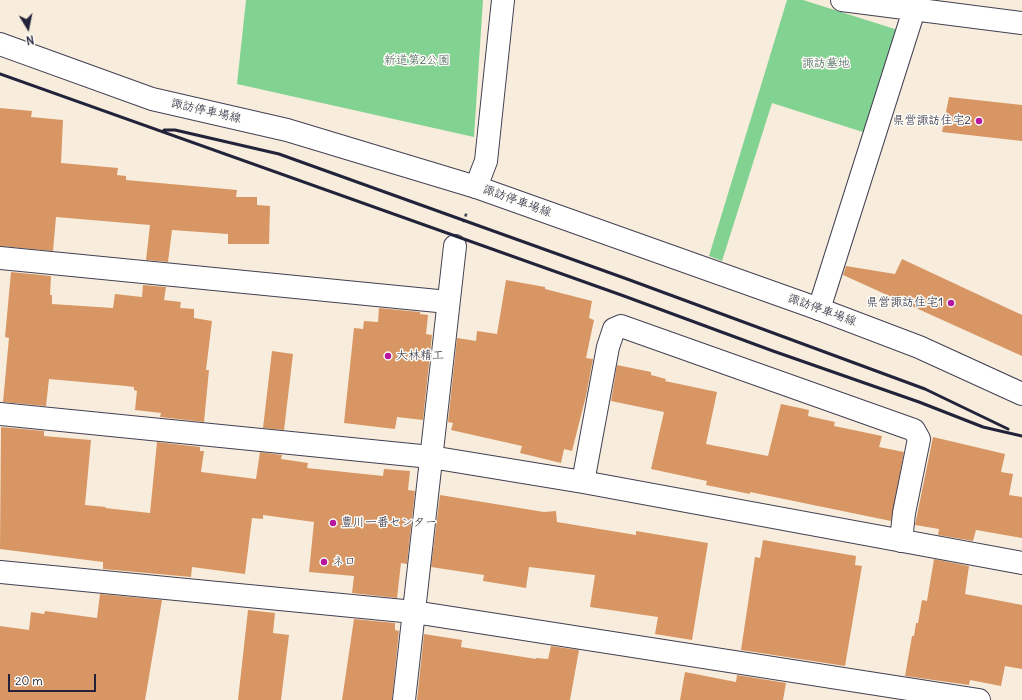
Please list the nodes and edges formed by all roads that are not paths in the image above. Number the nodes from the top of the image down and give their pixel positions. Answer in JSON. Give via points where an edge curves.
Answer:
{"nodes":[{"id":1,"x":503,"y":0,"type":"edge"},
{"id":2,"x":842,"y":0,"type":"edge"},
{"id":3,"x":914,"y":10,"type":"junction"},
{"id":4,"x":1022,"y":23,"type":"edge"},
{"id":5,"x":0,"y":44,"type":"edge"},
{"id":6,"x":476,"y":186,"type":"junction"},
{"id":7,"x":456,"y":246,"type":"road end"},
{"id":8,"x":0,"y":258,"type":"edge"},
{"id":9,"x":448,"y":302,"type":"junction"},
{"id":10,"x":819,"y":309,"type":"junction"},
{"id":11,"x":1022,"y":394,"type":"edge"},
{"id":12,"x":0,"y":414,"type":"edge"},
{"id":13,"x":431,"y":457,"type":"junction"},
{"id":14,"x":583,"y":482,"type":"junction"},
{"id":15,"x":901,"y":541,"type":"junction"},
{"id":16,"x":1022,"y":563,"type":"edge"},
{"id":17,"x":0,"y":572,"type":"edge"},
{"id":18,"x":414,"y":612,"type":"junction"},
{"id":19,"x":404,"y":700,"type":"edge"},
{"id":20,"x":979,"y":700,"type":"edge"}],
"edges":[{"from":1,"to":6,"type":"street","via":[[486,161]]},
{"from":2,"to":3,"type":"street"},
{"from":3,"to":4,"type":"street"},
{"from":3,"to":10,"type":"street"},
{"from":5,"to":6,"type":"street","name":"諏訪停車場線","via":[[152,99],[287,130]]},
{"from":6,"to":10,"type":"street","name":"諏訪停車場線"},
{"from":7,"to":9,"type":"street"},
{"from":8,"to":9,"type":"street"},
{"from":9,"to":13,"type":"street"},
{"from":10,"to":11,"type":"street","name":"諏訪停車場線","via":[[919,347]]},
{"from":12,"to":13,"type":"street"},
{"from":13,"to":14,"type":"street"},
{"from":13,"to":18,"type":"street"},
{"from":14,"to":15,"type":"street"},
{"from":14,"to":15,"type":"street","via":[[608,347],[614,329],[622,326],[914,430],[919,439]]},
{"from":15,"to":16,"type":"street"},
{"from":17,"to":18,"type":"street"},
{"from":18,"to":19,"type":"street"},
{"from":18,"to":20,"type":"street"}]}
